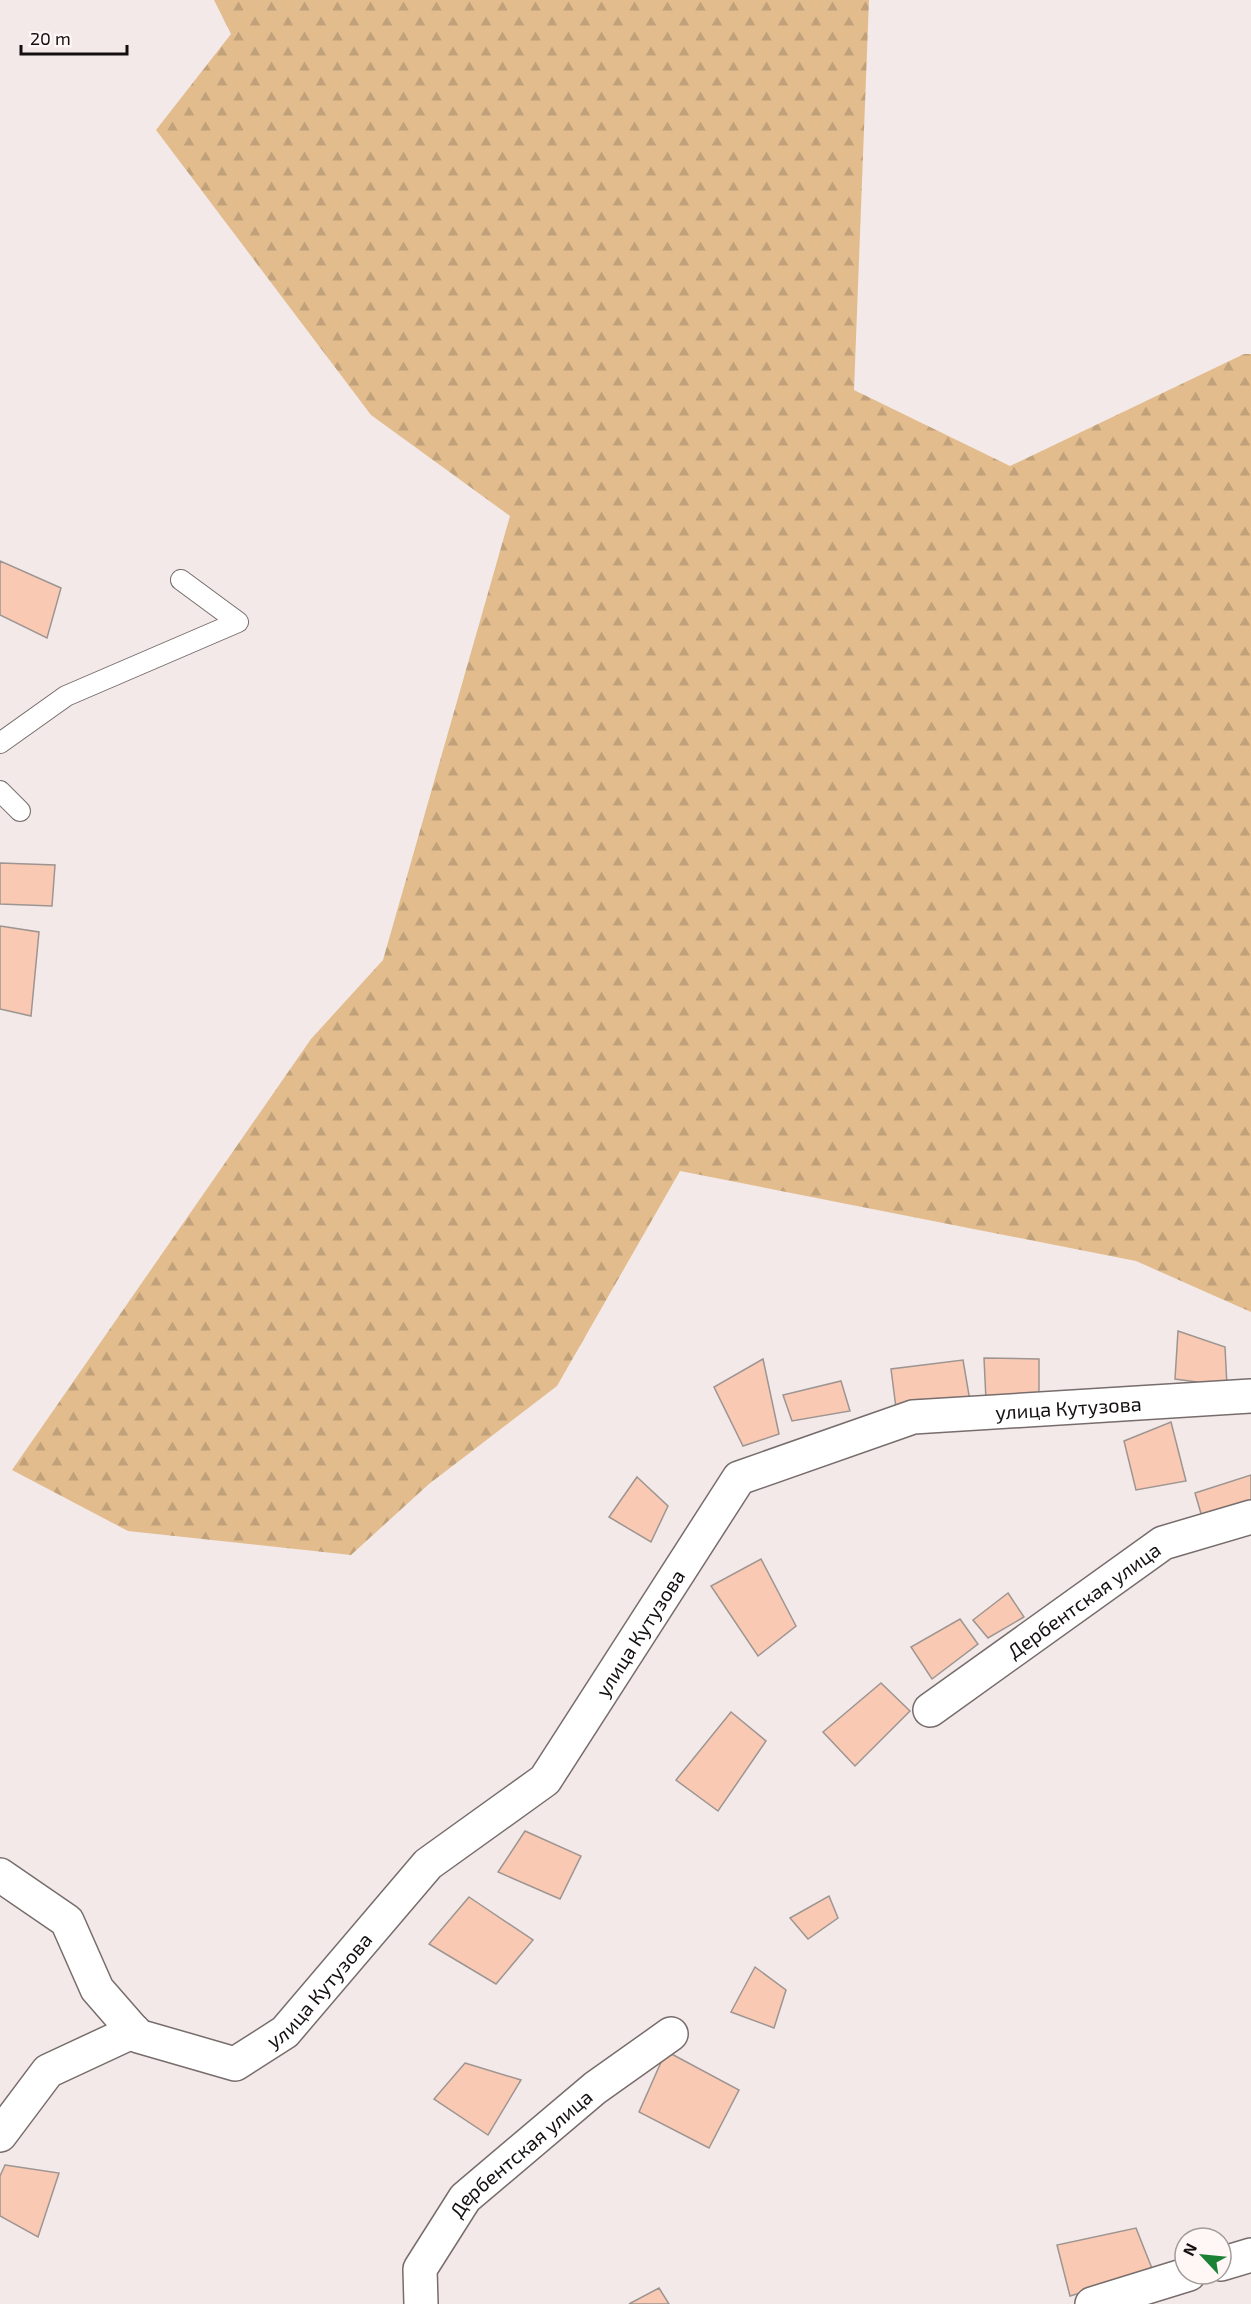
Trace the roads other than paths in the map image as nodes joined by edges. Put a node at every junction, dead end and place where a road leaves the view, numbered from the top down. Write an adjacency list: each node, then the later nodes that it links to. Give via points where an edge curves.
1 (181, 580): 2 (lane, via 238,622 66,696)
2 (0, 743)
3 (0, 791): 4 (lane)
4 (20, 810)
5 (1251, 1396): 9 (street, улица Кутузова, via 914,1417 739,1478 545,1780 428,1864 285,2032 235,2064 138,2036)
6 (1251, 1517): 7 (street, Дербентская улица, via 1163,1543)
7 (930, 1710)
8 (0, 1875): 9 (street, улица Кутузова, via 67,1921 97,1989)
9 (134, 2031): 11 (street, via 48,2070)
10 (671, 2034): 15 (street, Дербентская улица, via 595,2088 465,2198 420,2270)
11 (0, 2135)
12 (1251, 2254): 13 (street)
13 (1233, 2260)
14 (1173, 2279): 16 (street)
15 (421, 2304)
16 (1092, 2304)

